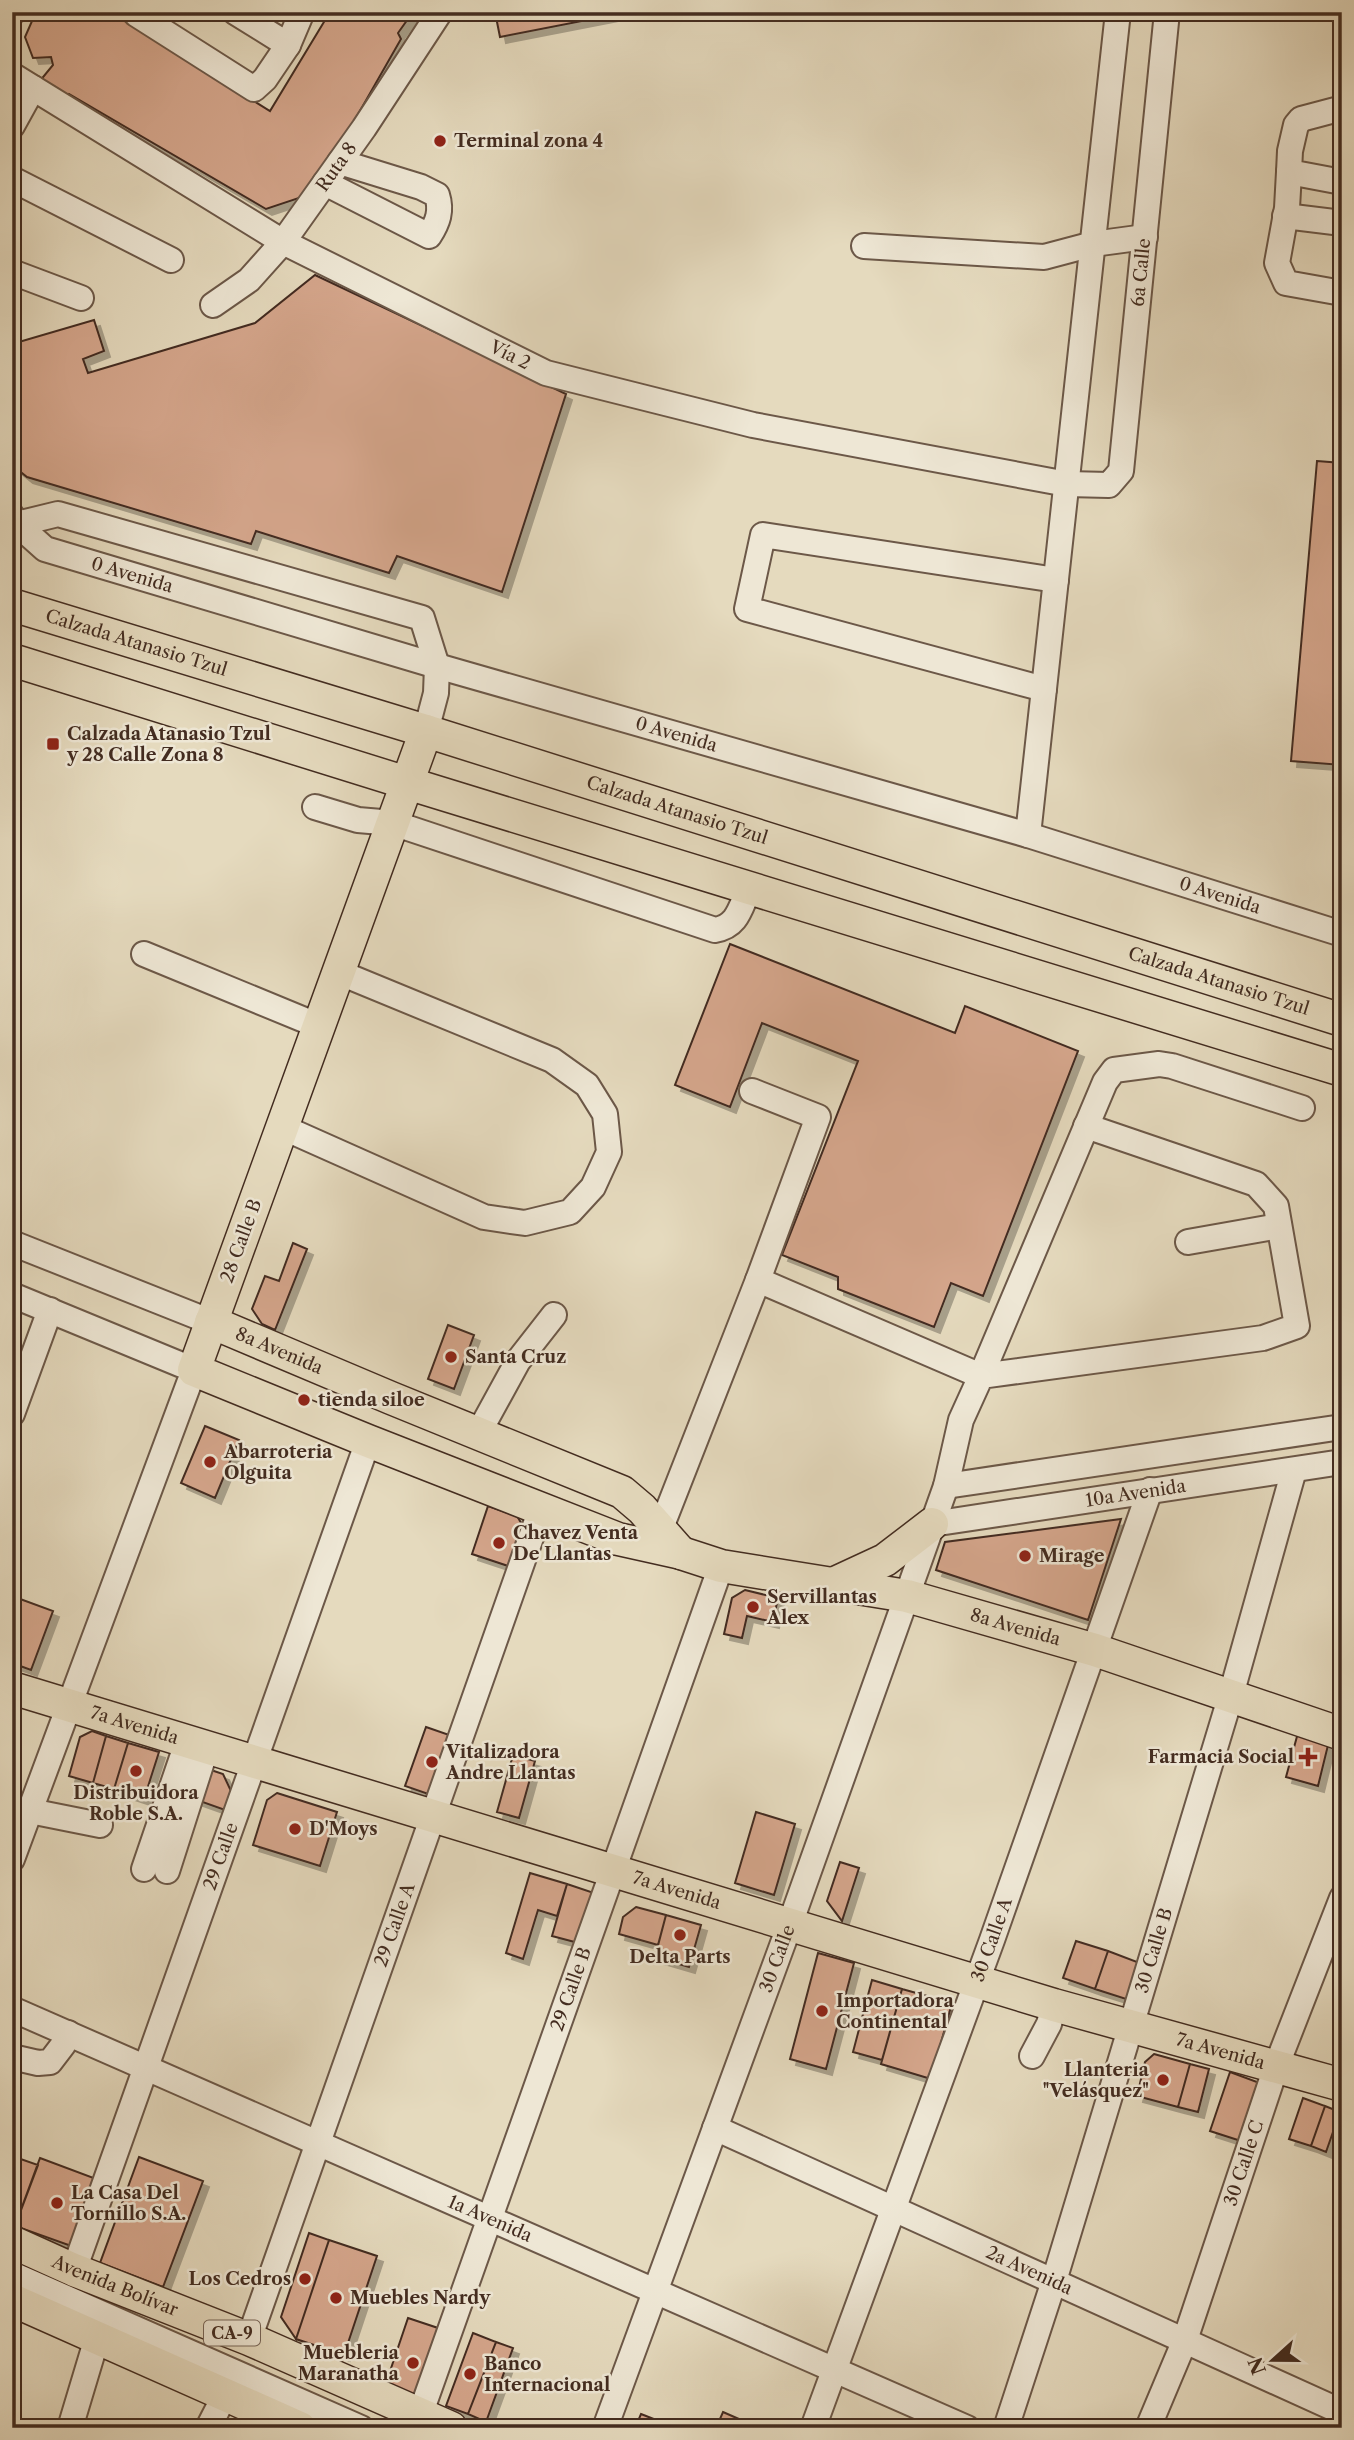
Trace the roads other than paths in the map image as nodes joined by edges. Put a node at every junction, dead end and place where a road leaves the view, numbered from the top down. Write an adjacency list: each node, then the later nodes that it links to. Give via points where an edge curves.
1 (136, 12): 7 (street, via 254,89)
2 (235, 12): 7 (street)
3 (302, 12): 7 (street)
4 (440, 12): 11 (street, Ruta 8)
5 (1118, 12): 20 (street)
6 (1167, 12): 18 (street, 6a Calle)
7 (288, 45)
8 (22, 82): 10 (street); 19 (street, Vía 2)
9 (1342, 110): 12 (street, via 1301,119 1290,151)
10 (12, 126)
11 (340, 162): 15 (street, Ruta 8); 15 (street, via 437,195 438,221 429,236)
12 (1289, 172): 14 (street); 16 (street)
13 (12, 179): 22 (street)
14 (1342, 182)
15 (325, 183): 19 (street, Ruta 8)
16 (1285, 216): 17 (street); 24 (street, via 1277,263 1286,283)
17 (1342, 223)
18 (1144, 237): 20 (street); 27 (street, 6a Calle, via 1121,471 1110,485)
19 (283, 242): 26 (street, Ruta 8, via 249,280); 27 (street, Vía 2, via 546,373 752,425)
20 (1093, 244): 21 (street, via 1044,257); 27 (street)
21 (864, 246)
22 (171, 260)
23 (12, 272): 25 (street)
24 (1342, 293)
25 (81, 298)
26 (213, 306)
27 (1067, 484): 29 (street)
28 (15, 520): 31 (street, 0 Avenida, via 58,514); 33 (street, 0 Avenida, via 46,550)
29 (1056, 580): 34 (street); 34 (street, via 763,535 747,609)
30 (12, 605): 35 (main road, Calzada Atanasio Tzul)
31 (422, 618): 33 (street, 28 Calle B)
32 (12, 660): 36 (main road)
33 (437, 666): 35 (street, 28 Calle B); 39 (street, 0 Avenida)
34 (1044, 690): 39 (street)
35 (426, 731): 36 (main road, 28 Calle B); 44 (main road, Calzada Atanasio Tzul)
36 (407, 783): 38 (main road, 28 Calle B); 40 (main road)
37 (315, 807): 38 (street, via 358,820)
38 (393, 823): 40 (street, via 715,930 733,924); 43 (main road, 28 Calle B)
39 (1028, 835): 41 (street, 0 Avenida)
40 (749, 889): 46 (main road)
41 (1342, 934)
42 (144, 954): 45 (street)
43 (338, 972): 45 (main road, 28 Calle B); 50 (street, via 552,1060 587,1086 605,1114 609,1152 593,1187 570,1212 525,1223 484,1217)
44 (1342, 1020)
45 (319, 1026): 50 (main road, 28 Calle B)
46 (1342, 1070)
47 (752, 1091): 54 (street, via 818,1117)
48 (1302, 1108): 49 (street, 30 Calle, via 1159,1064 1114,1070)
49 (1086, 1126): 51 (street, via 1256,1184 1276,1206); 60 (street, 30 Calle)
50 (282, 1127): 58 (main road, 28 Calle B)
51 (1279, 1226): 52 (street); 60 (street, via 1297,1326 1264,1338)
52 (1188, 1242)
53 (12, 1243): 58 (street, 8a Avenida)
54 (758, 1280): 60 (street); 71 (street)
55 (14, 1299): 56 (street, 8a Avenida)
56 (50, 1310): 59 (street, 8a Avenida); 61 (street)
57 (554, 1315): 63 (street, via 518,1361)
58 (211, 1322): 59 (main road, 28 Calle B); 63 (main road, 8a Avenida)
59 (194, 1370): 64 (main road, 8a Avenida); 78 (street, 28 Calle B)
60 (981, 1376): 67 (street, 30 Calle, via 961,1420)
61 (12, 1415)
62 (1342, 1427): 67 (street, 10a Avenida)
63 (478, 1434): 71 (main road, 8a Avenida, via 622,1492)
64 (368, 1441): 69 (main road, 8a Avenida); 81 (street, 29 Calle)
65 (1342, 1462): 66 (street, 10a Avenida)
66 (1294, 1470): 68 (street, 10a Avenida); 77 (street, 30 Calle B)
67 (946, 1486): 70 (street, 30 Calle)
68 (1150, 1490): 70 (street, 10a Avenida); 75 (street, 30 Calle A)
69 (541, 1509): 71 (main road, 8a Avenida, via 618,1539); 83 (street, 29 Calle A)
70 (932, 1524): 73 (main road, via 885,1560); 74 (street, 30 Calle)
71 (665, 1543): 72 (main road, 8a Avenida)
72 (721, 1566): 73 (main road, 8a Avenida); 87 (street, 29 Calle B)
73 (831, 1585): 74 (main road, 8a Avenida)
74 (906, 1596): 75 (main road, 8a Avenida); 89 (street, 30 Calle)
75 (1094, 1650): 77 (main road, 8a Avenida); 90 (street, 30 Calle A)
76 (12, 1688): 78 (main road, 7a Avenida)
77 (1231, 1695): 79 (main road, 8a Avenida); 93 (street, 30 Calle B)
78 (69, 1705): 80 (main road, 7a Avenida); 82 (street, 28 Calle B)
79 (1342, 1734)
80 (197, 1743): 81 (main road, 7a Avenida); 86 (street)
81 (255, 1760): 83 (main road, 7a Avenida); 97 (street, 29 Calle)
82 (30, 1811): 84 (street); 85 (street, 28 Calle B)
83 (433, 1815): 87 (main road, 7a Avenida); 101 (street, 29 Calle A)
84 (100, 1825)
85 (12, 1859)
86 (155, 1870)
87 (613, 1870): 89 (main road, 7a Avenida); 103 (street, 29 Calle B)
88 (1342, 1898): 98 (street, 30 Calle C)
89 (790, 1924): 90 (main road, 7a Avenida); 100 (street, 30 Calle)
90 (976, 1981): 91 (main road, 7a Avenida); 102 (street, 30 Calle A)
91 (1054, 2005): 93 (main road, 7a Avenida); 95 (street)
92 (12, 2009): 94 (street, 1a Avenida)
93 (1130, 2028): 98 (main road, 7a Avenida); 107 (street, 30 Calle B)
94 (68, 2032): 96 (street, via 50,2062); 97 (street, 1a Avenida)
95 (1032, 2056)
96 (12, 2057)
97 (146, 2067): 101 (street, 1a Avenida); 105 (street, 29 Calle)
98 (1276, 2067): 99 (main road, 7a Avenida); 112 (street, 30 Calle C)
99 (1342, 2085)
100 (715, 2128): 102 (street, 2a Avenida); 108 (street, 30 Calle)
101 (318, 2143): 103 (street, 1a Avenida); 111 (street, 29 Calle A)
102 (895, 2209): 107 (street, 2a Avenida); 113 (street, 30 Calle A)
103 (489, 2218): 108 (street, 1a Avenida); 116 (street, 29 Calle B)
104 (12, 2242): 105 (main road, Avenida Bolívar / CA-9)
105 (74, 2270): 111 (main road, Avenida Bolívar / CA-9)
106 (12, 2274): 120 (street)
107 (1054, 2281): 112 (street, 2a Avenida); 125 (street, 30 Calle B)
108 (656, 2291): 113 (street, 1a Avenida); 122 (street, 30 Calle)
109 (12, 2300): 110 (main road)
110 (97, 2338): 114 (main road); 119 (street)
111 (249, 2339): 116 (main road, Avenida Bolívar / CA-9)
112 (1185, 2340): 115 (street, 2a Avenida); 126 (street, 30 Calle C)
113 (835, 2370): 123 (street, 30 Calle A); 124 (street, 1a Avenida)
114 (225, 2395): 117 (street); 118 (main road)
115 (1337, 2412)
116 (419, 2414): 121 (main road, Avenida Bolívar / CA-9)
117 (210, 2427)
118 (296, 2427)
119 (71, 2428)
120 (361, 2428)
121 (451, 2428)
122 (605, 2428)
123 (813, 2428)
124 (967, 2428)
125 (1006, 2428)
126 (1148, 2428)

